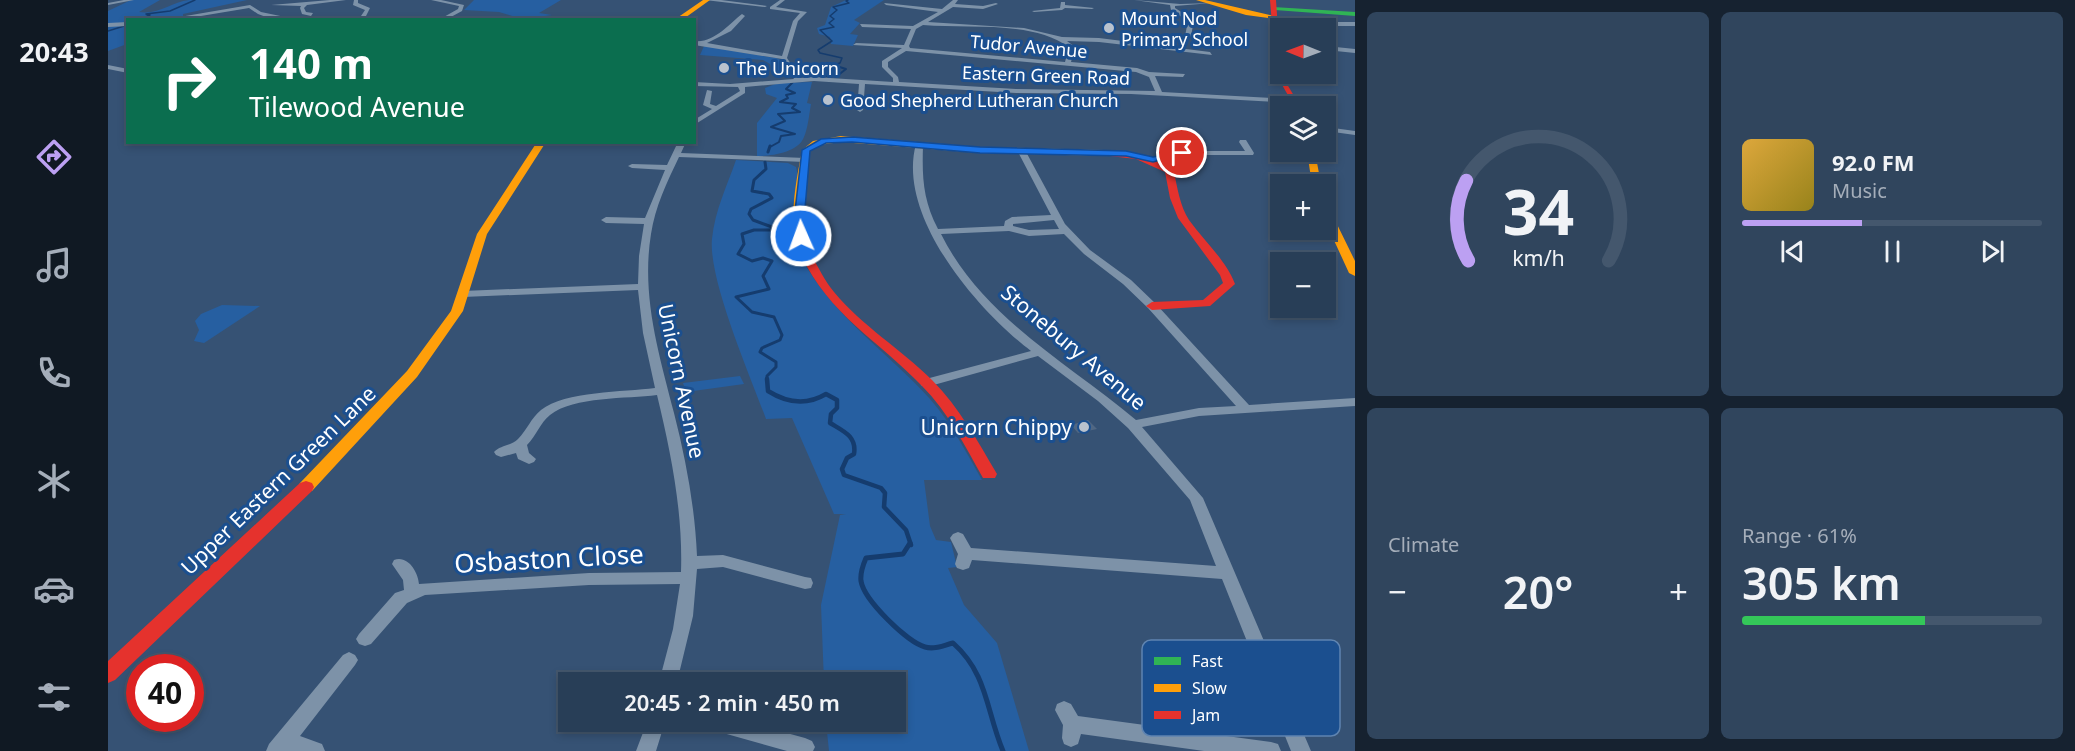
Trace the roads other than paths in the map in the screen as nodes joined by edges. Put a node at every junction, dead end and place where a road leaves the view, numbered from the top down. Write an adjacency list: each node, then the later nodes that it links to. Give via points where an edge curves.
1 (132, 0): 11 (street)
2 (254, 0): 17 (street)
3 (344, 0): 13 (street)
4 (356, 0): 27 (street, via 355,4 368,9)
5 (433, 0): 32 (street, via 462,5)
6 (783, 0): 49 (street, via 772,8 804,12 796,21)
7 (1136, 0): 15 (street)
8 (703, 2): 18 (street); 33 (street)
9 (1205, 2): 15 (street); 21 (street)
10 (954, 3): 19 (street); 22 (street)
11 (109, 4): 16 (street)
12 (273, 4): 13 (street)
13 (305, 4): 23 (street, via 304,13)
14 (885, 4): 22 (street)
15 (1172, 5): 41 (street, via 1191,20)
16 (117, 6)
17 (250, 6): 28 (street); 29 (street, via 263,15)
18 (765, 6)
19 (1004, 7)
20 (1092, 8): 40 (street, via 1063,4 1057,11 1034,9)
21 (1274, 8): 24 (street)
22 (943, 11): 39 (street)
23 (311, 14)
24 (1337, 14): 25 (street); 34 (street)
25 (1355, 14)
26 (742, 16): 43 (street, via 729,30)
27 (363, 17): 30 (street); 31 (street)
28 (176, 18)
29 (282, 18)
30 (326, 18)
31 (404, 18)
32 (446, 18)
33 (680, 18)
34 (1355, 22): 35 (street)
35 (1336, 23)
36 (126, 24): 37 (street)
37 (108, 25)
38 (862, 25): 39 (street)
39 (918, 26): 40 (street); 45 (street)
40 (1026, 30): 42 (street)
41 (1188, 36)
42 (1063, 39): 48 (street); 50 (street, via 1072,47)
43 (698, 43): 49 (street)
44 (856, 45): 45 (street, Tudor Avenue)
45 (907, 48): 50 (street, Tudor Avenue); 58 (street, via 885,61)
46 (1336, 49): 47 (street)
47 (1355, 51)
48 (1210, 54)
49 (784, 58): 55 (street)
50 (1067, 64): 53 (street, Tudor Avenue)
51 (108, 67): 52 (street)
52 (126, 71)
53 (1150, 74): 54 (street, Tudor Avenue); 61 (street)
54 (1183, 75)
55 (801, 79): 56 (street, Eastern Green Road); 59 (street, Eastern Green Road)
56 (862, 82): 58 (street, Eastern Green Road); 64 (street)
57 (696, 84): 59 (street, Eastern Green Road)
58 (896, 84): 61 (street, Eastern Green Road)
59 (741, 85): 63 (street, via 743,93)
60 (709, 91): 63 (street, via 706,105)
61 (1159, 93): 62 (street, Eastern Green Road)
62 (1270, 102)
63 (716, 108): 65 (street)
64 (860, 110)
65 (696, 122)
66 (1336, 130): 67 (street)
67 (1355, 133)
68 (1243, 142): 73 (street, via 1250,153 1182,153)
69 (541, 144): 86 (street, Upper Eastern Green Lane, via 482,234)
70 (920, 146): 72 (street); 74 (street, via 824,140 806,150); 82 (street, Stonebury Avenue, via 918,181)
71 (679, 149): 74 (street); 76 (street, Unicorn Avenue)
72 (1022, 152): 73 (street, via 1126,154); 77 (street)
73 (1153, 159): 87 (street, via 1169,171 1183,217 1222,264 1229,284 1206,303)
74 (805, 160): 89 (street, via 799,220 809,263 841,308)
75 (632, 166): 76 (street)
76 (670, 168): 79 (street, Unicorn Avenue)
77 (1054, 217): 80 (street, via 1012,220); 81 (street)
78 (606, 220): 79 (street)
79 (648, 221): 85 (street, Unicorn Avenue)
80 (1009, 228): 81 (street, via 1029,233); 82 (street)
81 (1066, 231): 87 (street)
82 (935, 232): 88 (street, Stonebury Avenue, via 968,284)
83 (1336, 233): 84 (street)
84 (1355, 273)
85 (642, 287): 86 (street); 90 (street, Unicorn Avenue, via 646,328)
86 (463, 294): 108 (street, Upper Eastern Green Lane, via 457,311 429,353 357,436)
87 (1152, 306): 92 (street)
88 (1039, 352): 89 (street); 93 (street, Stonebury Avenue)
89 (926, 382): 97 (street)
90 (662, 391): 94 (street, via 551,408); 100 (street, Unicorn Avenue, via 684,502)
91 (1355, 402): 92 (street)
92 (1245, 408): 93 (street)
93 (1133, 425): 101 (street, Stonebury Avenue, via 1196,498)
94 (521, 446): 95 (street); 96 (street, via 523,456)
95 (501, 452)
96 (529, 459)
97 (989, 474)
98 (958, 538): 101 (street, via 965,559 1065,559)
99 (400, 564): 103 (street, via 411,579)
100 (690, 570): 102 (street, via 723,561); 103 (street, Osbaston Close); 107 (street, Unicorn Avenue)
101 (1228, 573): 105 (street, Stonebury Avenue)
102 (805, 583)
103 (412, 592): 104 (street, via 392,606)
104 (365, 639)
105 (1255, 640)
106 (349, 660): 115 (street)
107 (670, 672)
108 (108, 674)
109 (1069, 724): 112 (street)
110 (653, 732): 118 (street)
111 (752, 732): 116 (street)
112 (1142, 734)
113 (1159, 736): 119 (street)
114 (1295, 736): 120 (street, Stonebury Avenue)
115 (281, 745): 117 (street)
116 (805, 747)
117 (315, 751)
118 (646, 751)
119 (1271, 751)
120 (1301, 751)

